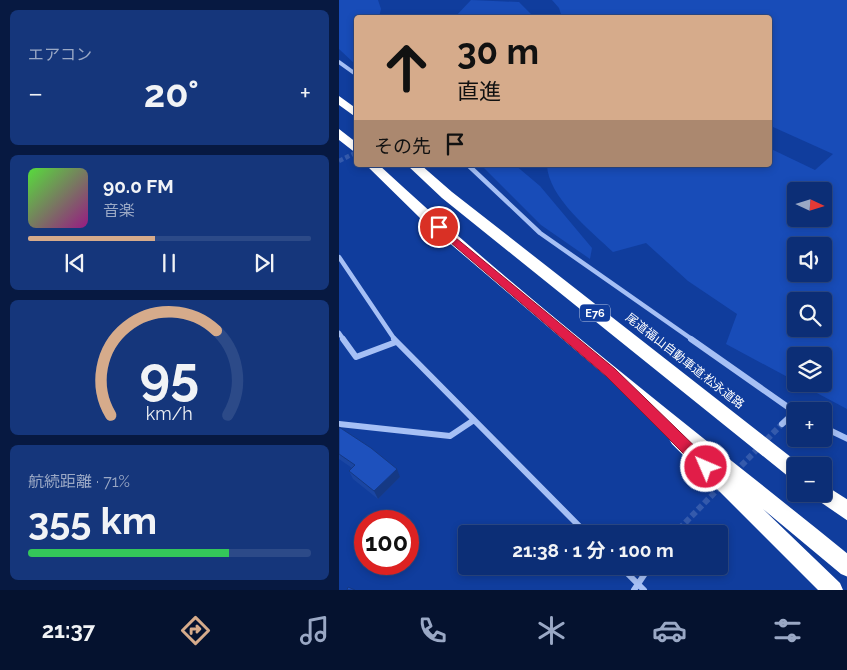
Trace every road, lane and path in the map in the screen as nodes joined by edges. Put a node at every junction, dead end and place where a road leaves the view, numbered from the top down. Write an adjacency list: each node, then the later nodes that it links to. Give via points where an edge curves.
1 (339, 62): 2 (street)
2 (354, 73)
3 (339, 99): 4 (highway)
4 (354, 112)
5 (339, 133): 6 (highway)
6 (354, 147)
7 (374, 167): 13 (highway, via 425,215)
8 (415, 167): 21 (highway, 尾道福山自動車道;松永道路 / E76)
9 (470, 167): 14 (street, via 540,233)
10 (339, 257): 12 (street)
11 (339, 334): 12 (street, via 357,357)
12 (396, 342): 16 (street)
13 (611, 372): 27 (highway); 32 (highway)
14 (787, 406)
15 (787, 419): 18 (street)
16 (474, 420): 17 (street, via 450,436); 26 (street)
17 (339, 424)
18 (782, 424)
19 (832, 431): 20 (street)
20 (847, 439)
21 (787, 465)
22 (832, 495): 24 (highway)
23 (832, 500): 25 (highway)
24 (847, 506)
25 (847, 512)
26 (578, 525)
27 (847, 567)
28 (627, 575): 30 (street)
29 (644, 575): 30 (street)
30 (636, 587): 31 (street)
31 (643, 590)
32 (833, 590)

